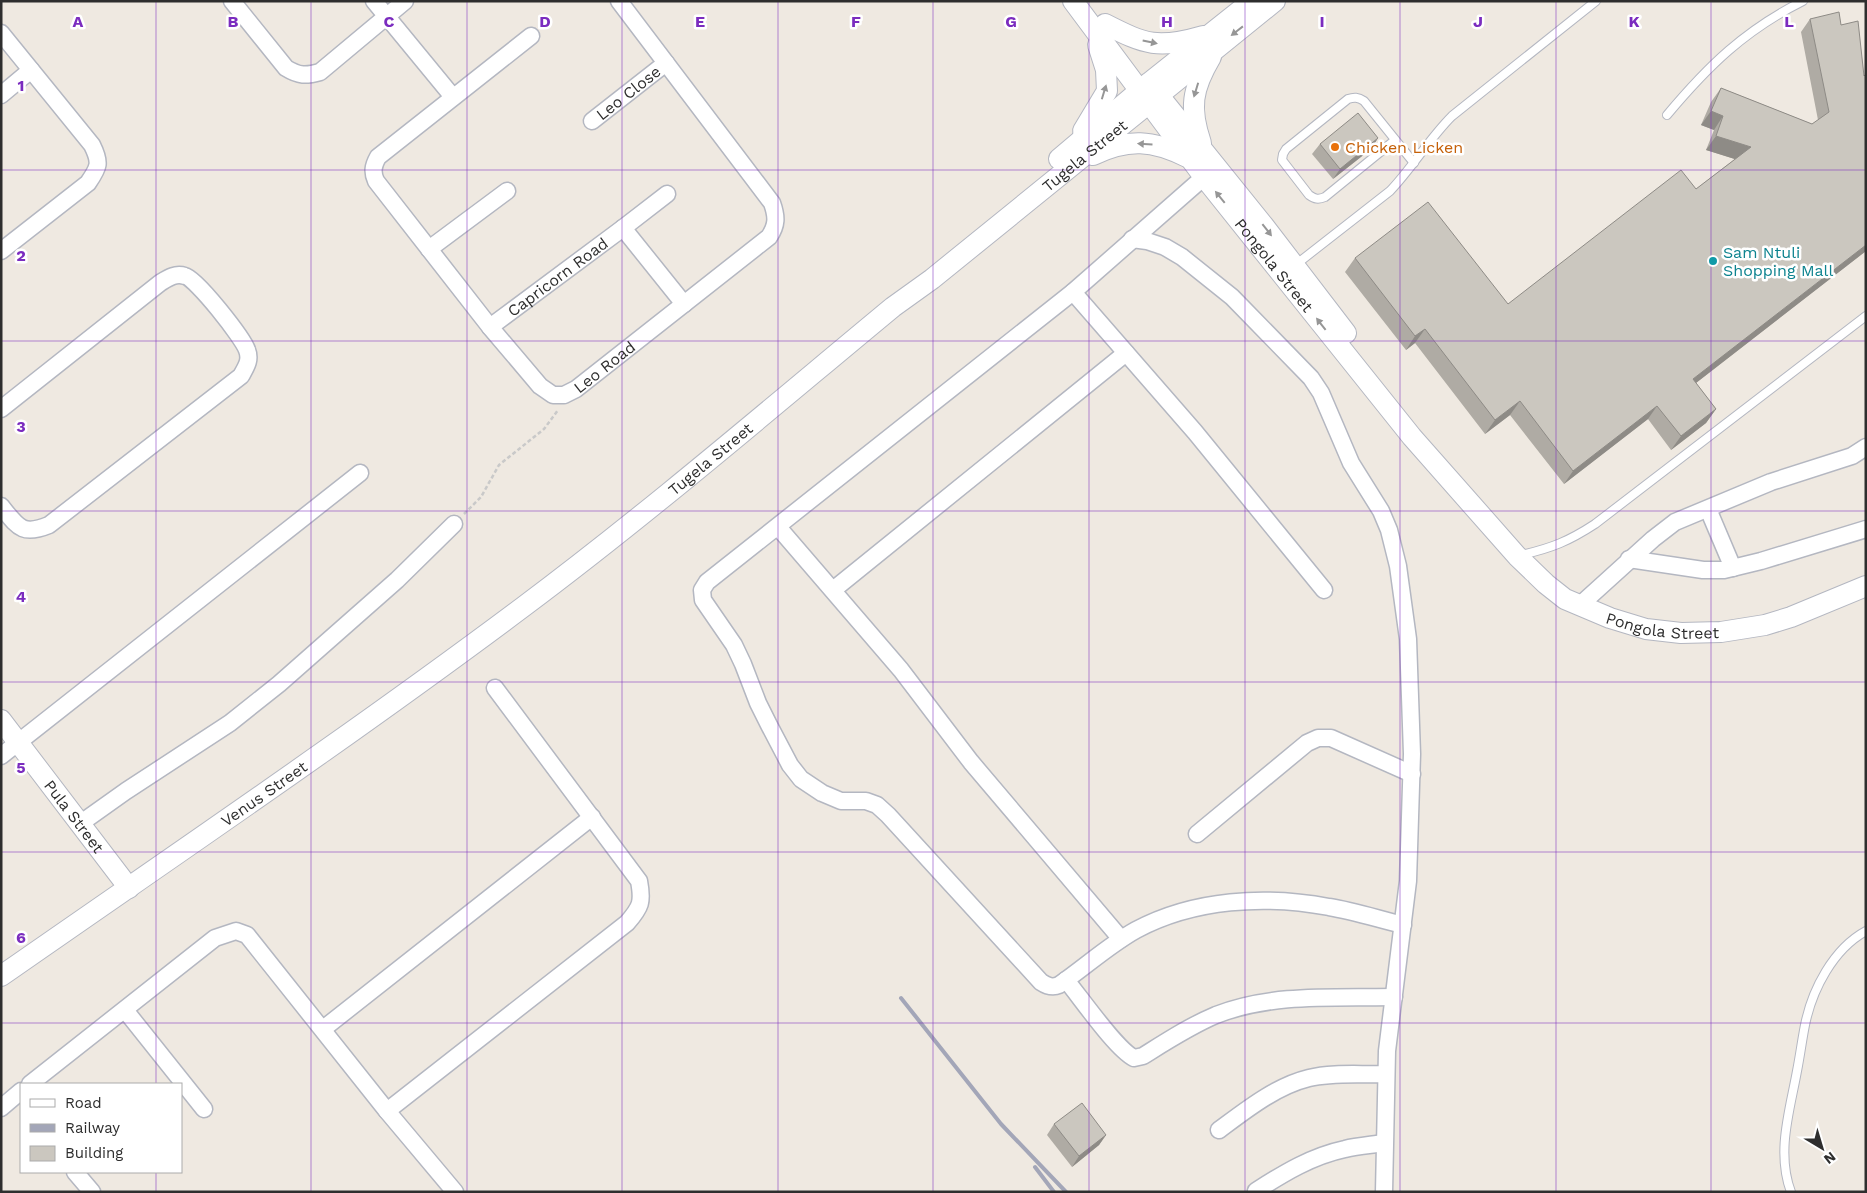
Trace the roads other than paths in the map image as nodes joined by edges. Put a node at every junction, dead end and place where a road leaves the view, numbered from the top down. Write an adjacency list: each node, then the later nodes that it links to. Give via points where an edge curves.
1 (232, 1): 11 (street, via 286,68 296,75 320,72)
2 (374, 1): 11 (street)
3 (405, 1): 11 (street)
4 (619, 1): 16 (street, Leo Road)
5 (1073, 1): 12 (street, Pongola Street)
6 (1088, 1): 12 (street, Pongola Street)
7 (1252, 1): 15 (street, Tugela Street)
8 (1275, 1): 15 (street, Tugela Street, one-way to 15)
9 (1596, 1): 26 (lane, via 1452,116)
10 (1803, 1): 21 (lane, via 1753,30 1726,52 1697,79)
11 (386, 17): 20 (street)
12 (1100, 27): 15 (street, one-way to 15, via 1160,44); 18 (street, Pongola Street); 25 (street, one-way to 12, via 1107,91)
13 (1, 33): 17 (street)
14 (531, 36): 20 (street, Leo Road)
15 (1213, 41): 18 (street, Tugela Street); 24 (street, one-way to 24, via 1193,100)
16 (666, 63): 22 (street, Leo Close); 36 (street, Leo Road, via 772,203 776,214 776,227 769,237)
17 (31, 70): 19 (street); 33 (street, via 92,145 99,159 88,183)
18 (1149, 93): 24 (street, Pongola Street); 25 (street, Tugela Street)
19 (1, 95)
20 (454, 97): 32 (street, Leo Road, via 378,157 373,165 376,182)
21 (1667, 115)
22 (592, 121)
23 (1395, 140): 23 (lane, via 1364,101 1353,97 1286,149 1282,160 1309,195 1319,199); 26 (lane)
24 (1197, 155): 25 (street, one-way to 25, via 1149,143 1126,144); 27 (street, Pongola Street); 34 (street, Pongola Street, one-way to 34)
25 (1071, 158): 55 (street, Tugela Street, via 999,208 893,307 600,548)
26 (1414, 163): 34 (lane, via 1390,191)
27 (1204, 177): 31 (street); 34 (street, Pongola Street, one-way to 27)
28 (507, 191): 32 (street)
29 (667, 194): 30 (street, Capricorn Road)
30 (624, 228): 36 (street, Capricorn Road); 38 (street, Capricorn Road)
31 (1132, 240): 35 (street); 60 (street, via 1165,247 1232,297 1312,378 1321,393 1351,464 1385,519 1398,566 1408,640)
32 (429, 249): 38 (street, Leo Road)
33 (1, 251)
34 (1288, 270): 48 (street, Pongola Street, via 1476,498 1488,522)
35 (1073, 292): 39 (street); 46 (street)
36 (684, 304): 38 (street, Leo Road, via 564,395 553,395 540,386)
37 (1866, 316): 48 (lane, via 1595,524 1572,539)
38 (490, 327)
39 (1126, 353): 52 (street); 53 (street)
40 (1, 409): 43 (street, via 173,276 186,276 196,282 248,351 248,364 241,376 49,525 26,531 17,526)
41 (1863, 454): 44 (street, via 1772,482)
42 (360, 473): 58 (street)
43 (1, 506)
44 (1708, 509): 49 (street, via 1675,522); 50 (street)
45 (454, 524): 62 (street, via 398,580 279,684 230,723)
46 (778, 527): 52 (street); 69 (street, via 707,582 702,590 703,600 734,645 758,703 790,765 801,779 822,793 841,801 866,801 877,805 1041,982 1054,987)
47 (1866, 529): 50 (street)
48 (1517, 556): 54 (street, Pongola Street, via 1546,584)
49 (1629, 559): 50 (street, via 1703,570); 54 (street)
50 (1733, 568)
51 (1866, 586): 54 (street, Pongola Street, via 1791,617 1721,632 1681,633 1646,629)
52 (833, 590): 67 (street, via 901,670 971,762)
53 (1324, 590)
54 (1579, 606)
55 (523, 607): 64 (street, Venus Street, via 321,755)
56 (495, 688): 61 (street)
57 (1, 720): 58 (street, Pula Street)
58 (19, 742): 59 (street); 62 (street, Pula Street)
59 (1, 756)
60 (1412, 774): 63 (street, via 1331,738 1318,738); 65 (street)
61 (592, 817): 72 (street); 76 (street, via 639,880 642,897 638,910 627,923)
62 (81, 823): 64 (street, Pula Street)
63 (1197, 834)
64 (129, 888): 68 (street, Venus Street)
65 (1403, 925): 67 (street, via 1330,907 1296,902 1241,901 1158,920); 70 (street)
66 (1866, 931): 84 (lane, via 1843,948 1832,962 1813,998 1805,1024 1786,1121 1785,1166)
67 (1121, 939): 69 (street)
68 (1, 976)
69 (1066, 980): 70 (street, via 1111,1036 1134,1058 1143,1056 1197,1024 1238,1008 1298,999)
70 (1394, 997): 73 (street)
71 (125, 1010): 72 (street, via 215,938 236,931 247,935); 74 (street); 75 (street)
72 (322, 1029): 76 (street)
73 (1386, 1074): 77 (street, via 1324,1076 1298,1081 1270,1095); 78 (street)
74 (31, 1083)
75 (204, 1109)
76 (387, 1111): 82 (street)
77 (1219, 1130)
78 (1384, 1143): 80 (street, via 1346,1148 1320,1156); 83 (street)
79 (76, 1173): 81 (street)
80 (1256, 1191)
81 (92, 1192)
82 (455, 1192)
83 (1384, 1192)
84 (1791, 1192)

